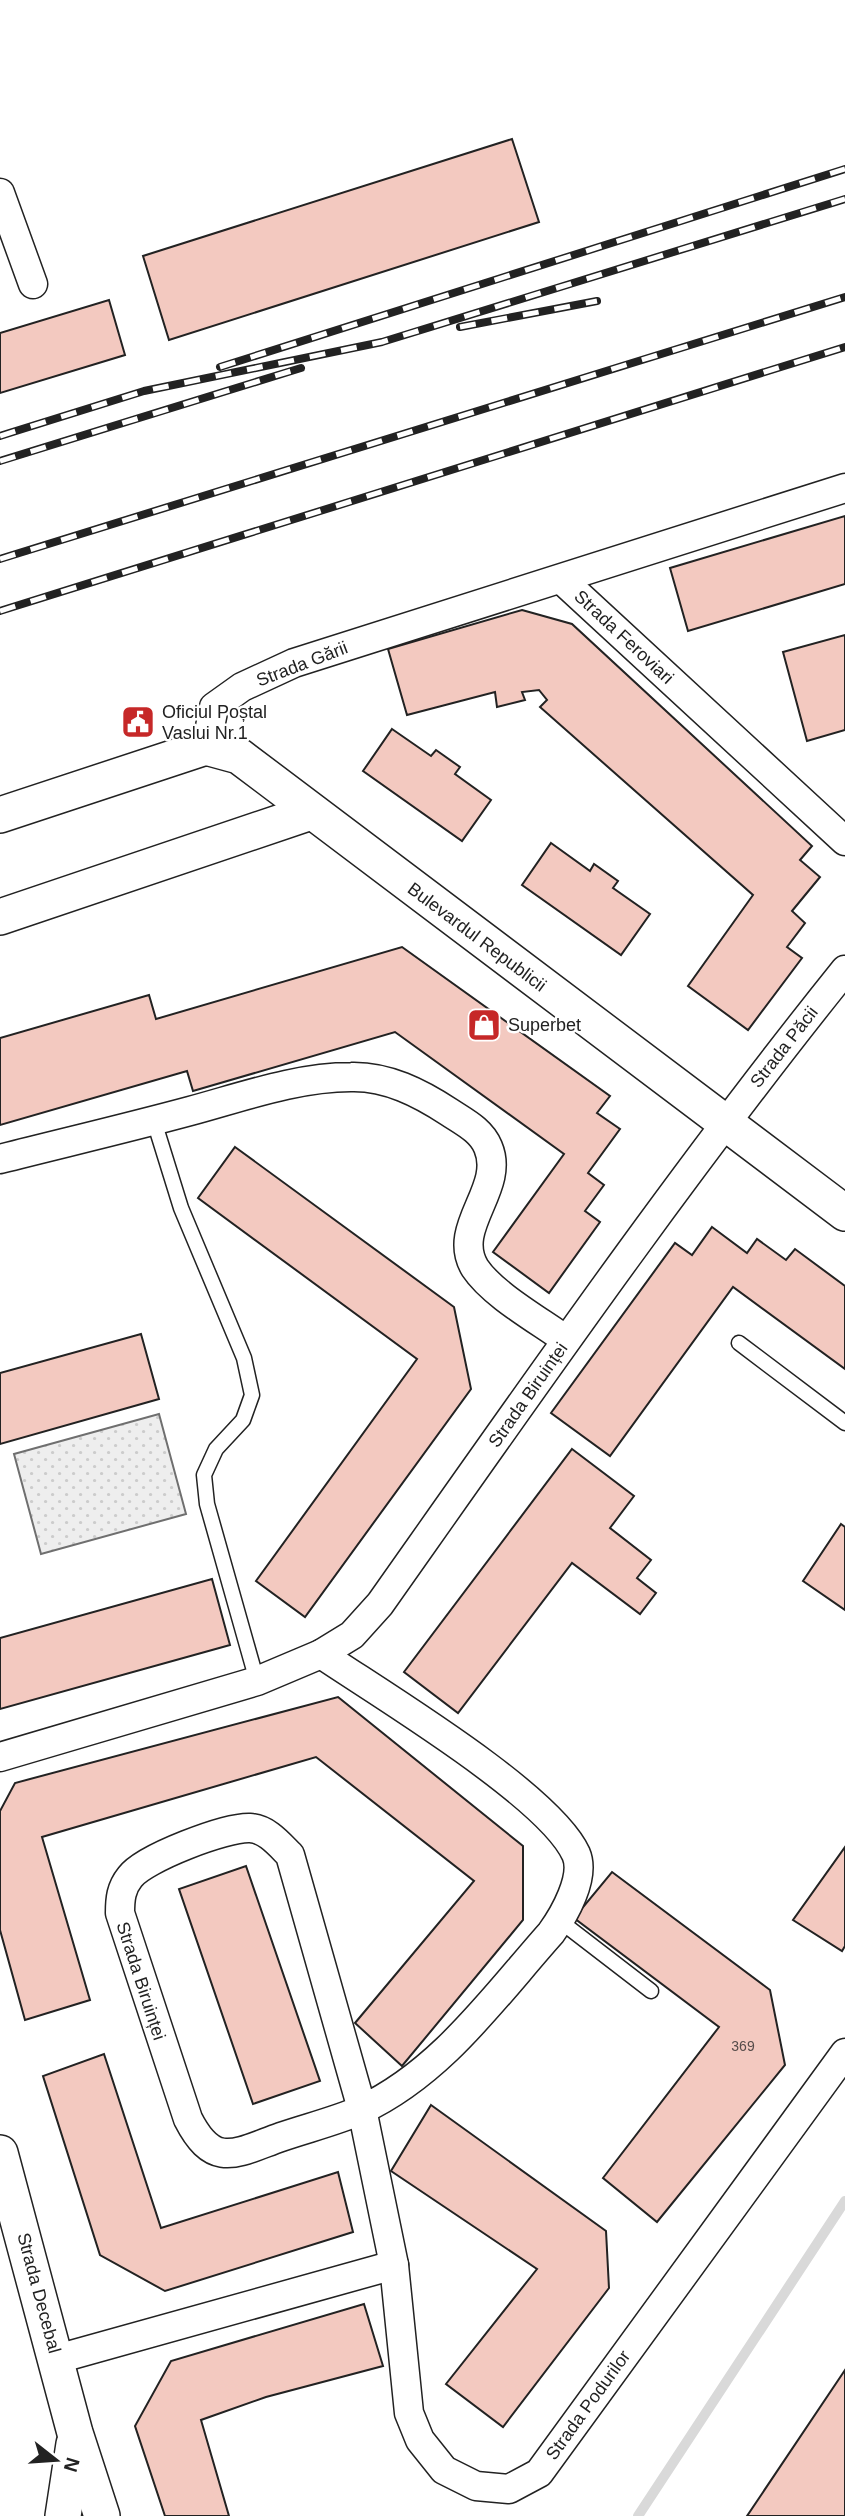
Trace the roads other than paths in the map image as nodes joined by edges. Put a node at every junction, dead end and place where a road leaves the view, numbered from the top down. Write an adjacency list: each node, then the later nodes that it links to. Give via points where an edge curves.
1 (0, 193): 2 (street)
2 (33, 284)
3 (845, 488): 4 (street, Strada Feroviari)
4 (561, 579): 5 (street, Strada Gării, via 267,675 214,707); 8 (street, Strada Feroviari)
5 (206, 747): 6 (street, Bulevardul Republicii, via 239,756); 7 (street)
6 (312, 812): 9 (street); 12 (street, Bulevardul Republicii)
7 (0, 816)
8 (845, 841)
9 (0, 917)
10 (845, 970): 12 (street, Strada Păcii)
11 (154, 1121): 13 (street); 15 (street, via 260,1092 352,1076 389,1081 433,1102 478,1131 488,1147 493,1168 490,1185 470,1229 469,1254 476,1269); 19 (lane, via 181,1208 244,1358 253,1395 243,1420 216,1449 204,1475 207,1504)
12 (725, 1125): 14 (street, Bulevardul Republicii); 15 (street, Strada Biruinței)
13 (0, 1159)
14 (845, 1213)
15 (566, 1340): 18 (street, Strada Biruinței, via 380,1604 352,1635)
16 (739, 1343): 17 (lane)
17 (845, 1423)
18 (321, 1654): 19 (street, Strada Biruinței); 21 (street, Strada Biruinței, via 480,1762 560,1829 577,1856 577,1879)
19 (257, 1681): 20 (street, Strada Biruinței)
20 (0, 1757)
21 (560, 1920): 22 (lane); 24 (street, Strada Biruinței, via 468,2030 419,2073)
22 (651, 1991)
23 (845, 2053): 26 (street, Strada Podurilor, via 539,2473 509,2489 476,2487 444,2470 420,2440 409,2413 402,2373)
24 (362, 2109): 24 (street, Strada Biruinței, via 235,2153 211,2151 198,2138 162,2047 120,1913 121,1894 130,1876 146,1863 222,1834 251,1828 272,1836 290,1855); 26 (street, Strada Podurilor)
25 (0, 2153): 27 (street, Strada Decebal)
26 (394, 2265): 27 (street)
27 (57, 2359): 28 (street, Strada Decebal)
28 (75, 2433): 29 (street, Strada Decebal); 30 (street, Strada Decebal)
29 (63, 2516)
30 (102, 2516)

